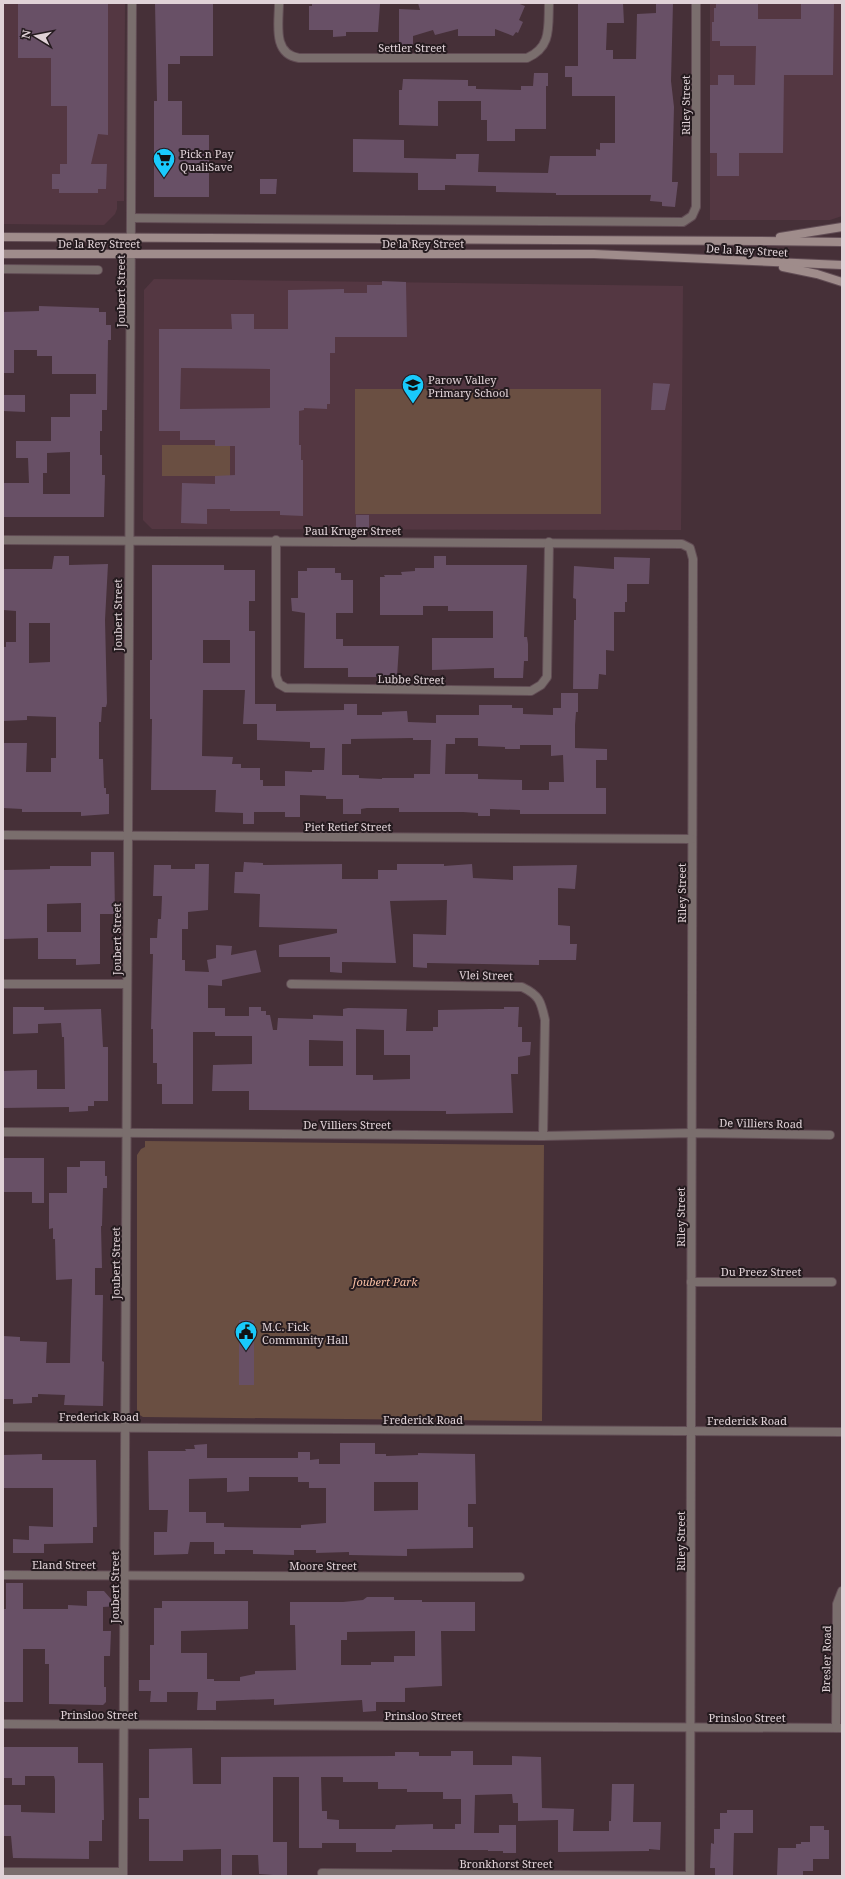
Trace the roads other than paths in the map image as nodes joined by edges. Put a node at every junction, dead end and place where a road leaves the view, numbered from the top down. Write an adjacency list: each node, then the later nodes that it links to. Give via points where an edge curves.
1 (132, 3): 6 (street, Joubert Street)
2 (279, 3): 3 (street, Settler Street, via 280,44 288,55 299,58 527,58 538,53 545,43)
3 (549, 3)
4 (696, 3): 5 (street, Riley Street)
5 (696, 207): 6 (street, De la Rey Street, via 688,220 678,222)
6 (131, 218): 9 (street, Joubert Street)
7 (842, 227): 10 (main road)
8 (3, 237): 9 (main road, De la Rey Street)
9 (131, 239): 10 (main road, De la Rey Street); 13 (street, Joubert Street)
10 (762, 241): 11 (main road, De la Rey Street)
11 (842, 242)
12 (3, 254): 13 (main road, De la Rey Street)
13 (131, 254): 14 (main road, De la Rey Street, via 594,254); 20 (street, Joubert Street)
14 (761, 263): 15 (main road, De la Rey Street); 18 (main road, via 818,274)
15 (842, 265)
16 (3, 269): 17 (street)
17 (98, 270)
18 (842, 282)
19 (3, 540): 20 (street, Paul Kruger Street)
20 (129, 540): 21 (street, Paul Kruger Street); 25 (street, Joubert Street)
21 (276, 540): 22 (street, Paul Kruger Street); 22 (street, Lubbe Street, via 276,676 279,684 286,688 531,691 541,685 547,677)
22 (549, 542): 23 (street, Paul Kruger Street, via 682,544 690,548)
23 (693, 559): 26 (street, Riley Street)
24 (3, 835): 25 (street, Piet Retief Street)
25 (128, 836): 26 (street, Piet Retief Street); 28 (street, Joubert Street)
26 (692, 839): 32 (street, Riley Street)
27 (3, 984): 28 (street)
28 (127, 984): 31 (street, Joubert Street)
29 (291, 984): 34 (street, Vlei Street, via 522,987 533,992 542,1003 545,1020)
30 (3, 1132): 31 (street, De Villiers Street)
31 (127, 1133): 34 (street, De Villiers Street); 38 (street, Joubert Street)
32 (691, 1133): 33 (street, De Villiers Road); 34 (street, De Villiers Street); 35 (street, Riley Street)
33 (830, 1135)
34 (543, 1136)
35 (690, 1282): 36 (street, Du Preez Street); 39 (street, Riley Street)
36 (832, 1282)
37 (3, 1427): 38 (street, Frederick Road)
38 (125, 1428): 39 (street, Frederick Road); 42 (street, Joubert Street)
39 (691, 1431): 40 (street, Frederick Road); 47 (street, Riley Street)
40 (842, 1432)
41 (3, 1575): 42 (street, Eland Street)
42 (125, 1576): 43 (street, Moore Street); 46 (street, Joubert Street)
43 (520, 1577)
44 (842, 1591): 48 (street, Bresler Road, via 837,1604)
45 (3, 1724): 46 (street, Prinsloo Street)
46 (124, 1725): 47 (street, Prinsloo Street); 51 (street, Joubert Street)
47 (690, 1727): 48 (street, Prinsloo Street); 52 (street, Riley Street)
48 (839, 1728)
49 (3, 1872): 51 (street)
50 (322, 1873): 52 (street, Bronkhorst Street)
51 (123, 1874)
52 (690, 1876)

